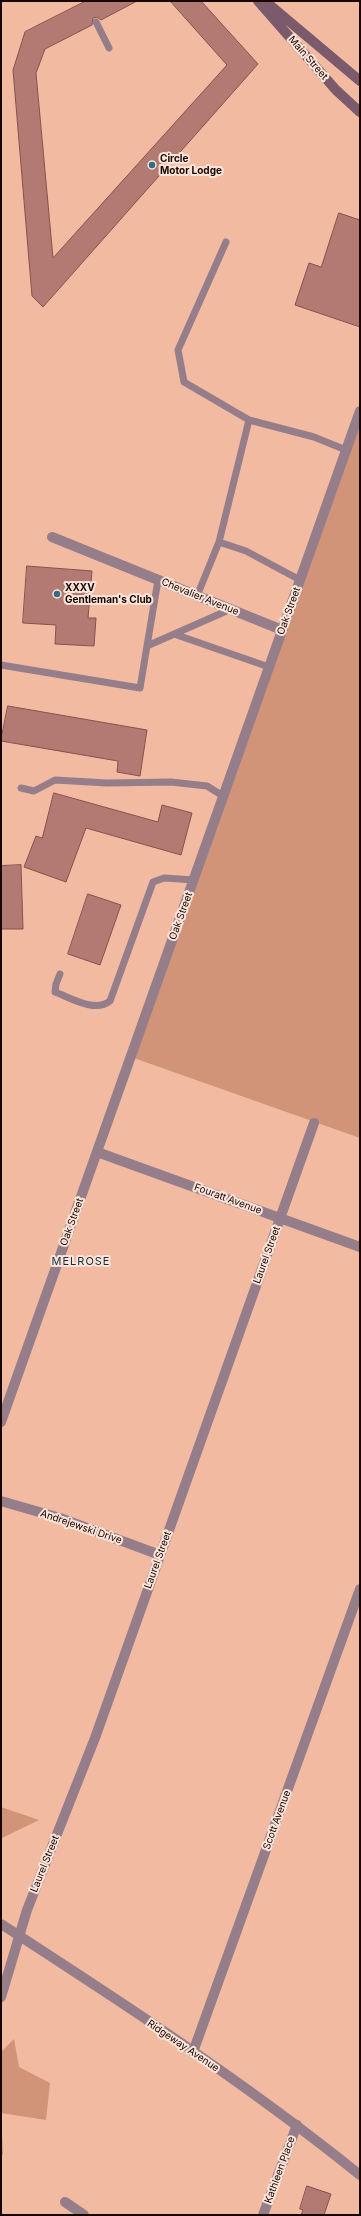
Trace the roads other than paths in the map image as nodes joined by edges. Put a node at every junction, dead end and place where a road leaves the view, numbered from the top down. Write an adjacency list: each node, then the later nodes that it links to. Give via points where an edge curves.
1 (258, 1): 6 (main road, Main Street, via 336,90)
2 (265, 1): 5 (main road, Main Street)
3 (96, 22): 4 (lane)
4 (109, 48)
5 (360, 81)
6 (360, 112)
7 (226, 242): 9 (lane, via 178,350 184,382)
8 (360, 411): 10 (street, Oak Street)
9 (249, 420): 10 (lane, via 314,437); 12 (lane)
10 (346, 450): 14 (street, Oak Street)
11 (52, 537): 13 (street, Chevalier Avenue)
12 (219, 542): 14 (lane, via 246,551); 15 (lane)
13 (158, 580): 15 (street, Chevalier Avenue); 19 (lane)
14 (300, 580): 17 (street, Oak Street)
15 (197, 596): 16 (street, Chevalier Avenue)
16 (231, 609): 17 (street, Chevalier Avenue); 18 (lane)
17 (282, 630): 21 (street, Oak Street)
18 (174, 634): 19 (lane); 21 (lane)
19 (147, 646): 20 (lane, via 140,688)
20 (1, 665)
21 (269, 667): 23 (street, Oak Street)
22 (21, 788): 23 (lane, via 34,791 55,780 107,783 170,782 207,786)
23 (223, 796): 24 (street, Oak Street)
24 (194, 880): 25 (lane, via 164,878 152,882 110,1001 96,1007 55,992); 27 (street, Oak Street)
25 (60, 974)
26 (314, 1123): 28 (street, Laurel Street)
27 (97, 1152): 28 (street, Fouratt Avenue); 30 (street, Oak Street)
28 (280, 1218): 29 (street, Fouratt Avenue); 32 (street, Laurel Street)
29 (360, 1247)
30 (1, 1422)
31 (1, 1501): 32 (street, Andrejewski Drive, via 60,1518)
32 (160, 1555): 35 (street, Laurel Street, via 95,1738 27,1910)
33 (360, 1589): 37 (street, Scott Avenue)
34 (1, 1924): 35 (street, Ridgeway Avenue)
35 (20, 1936): 36 (street, Laurel Street); 37 (street, Ridgeway Avenue)
36 (1, 1997)
37 (193, 2052): 38 (street, Ridgeway Avenue)
38 (297, 2125): 39 (street, Ridgeway Avenue); 42 (street, Kathleen Place)
39 (360, 2175)
40 (65, 2202): 41 (street)
41 (84, 2215)
42 (263, 2215)

